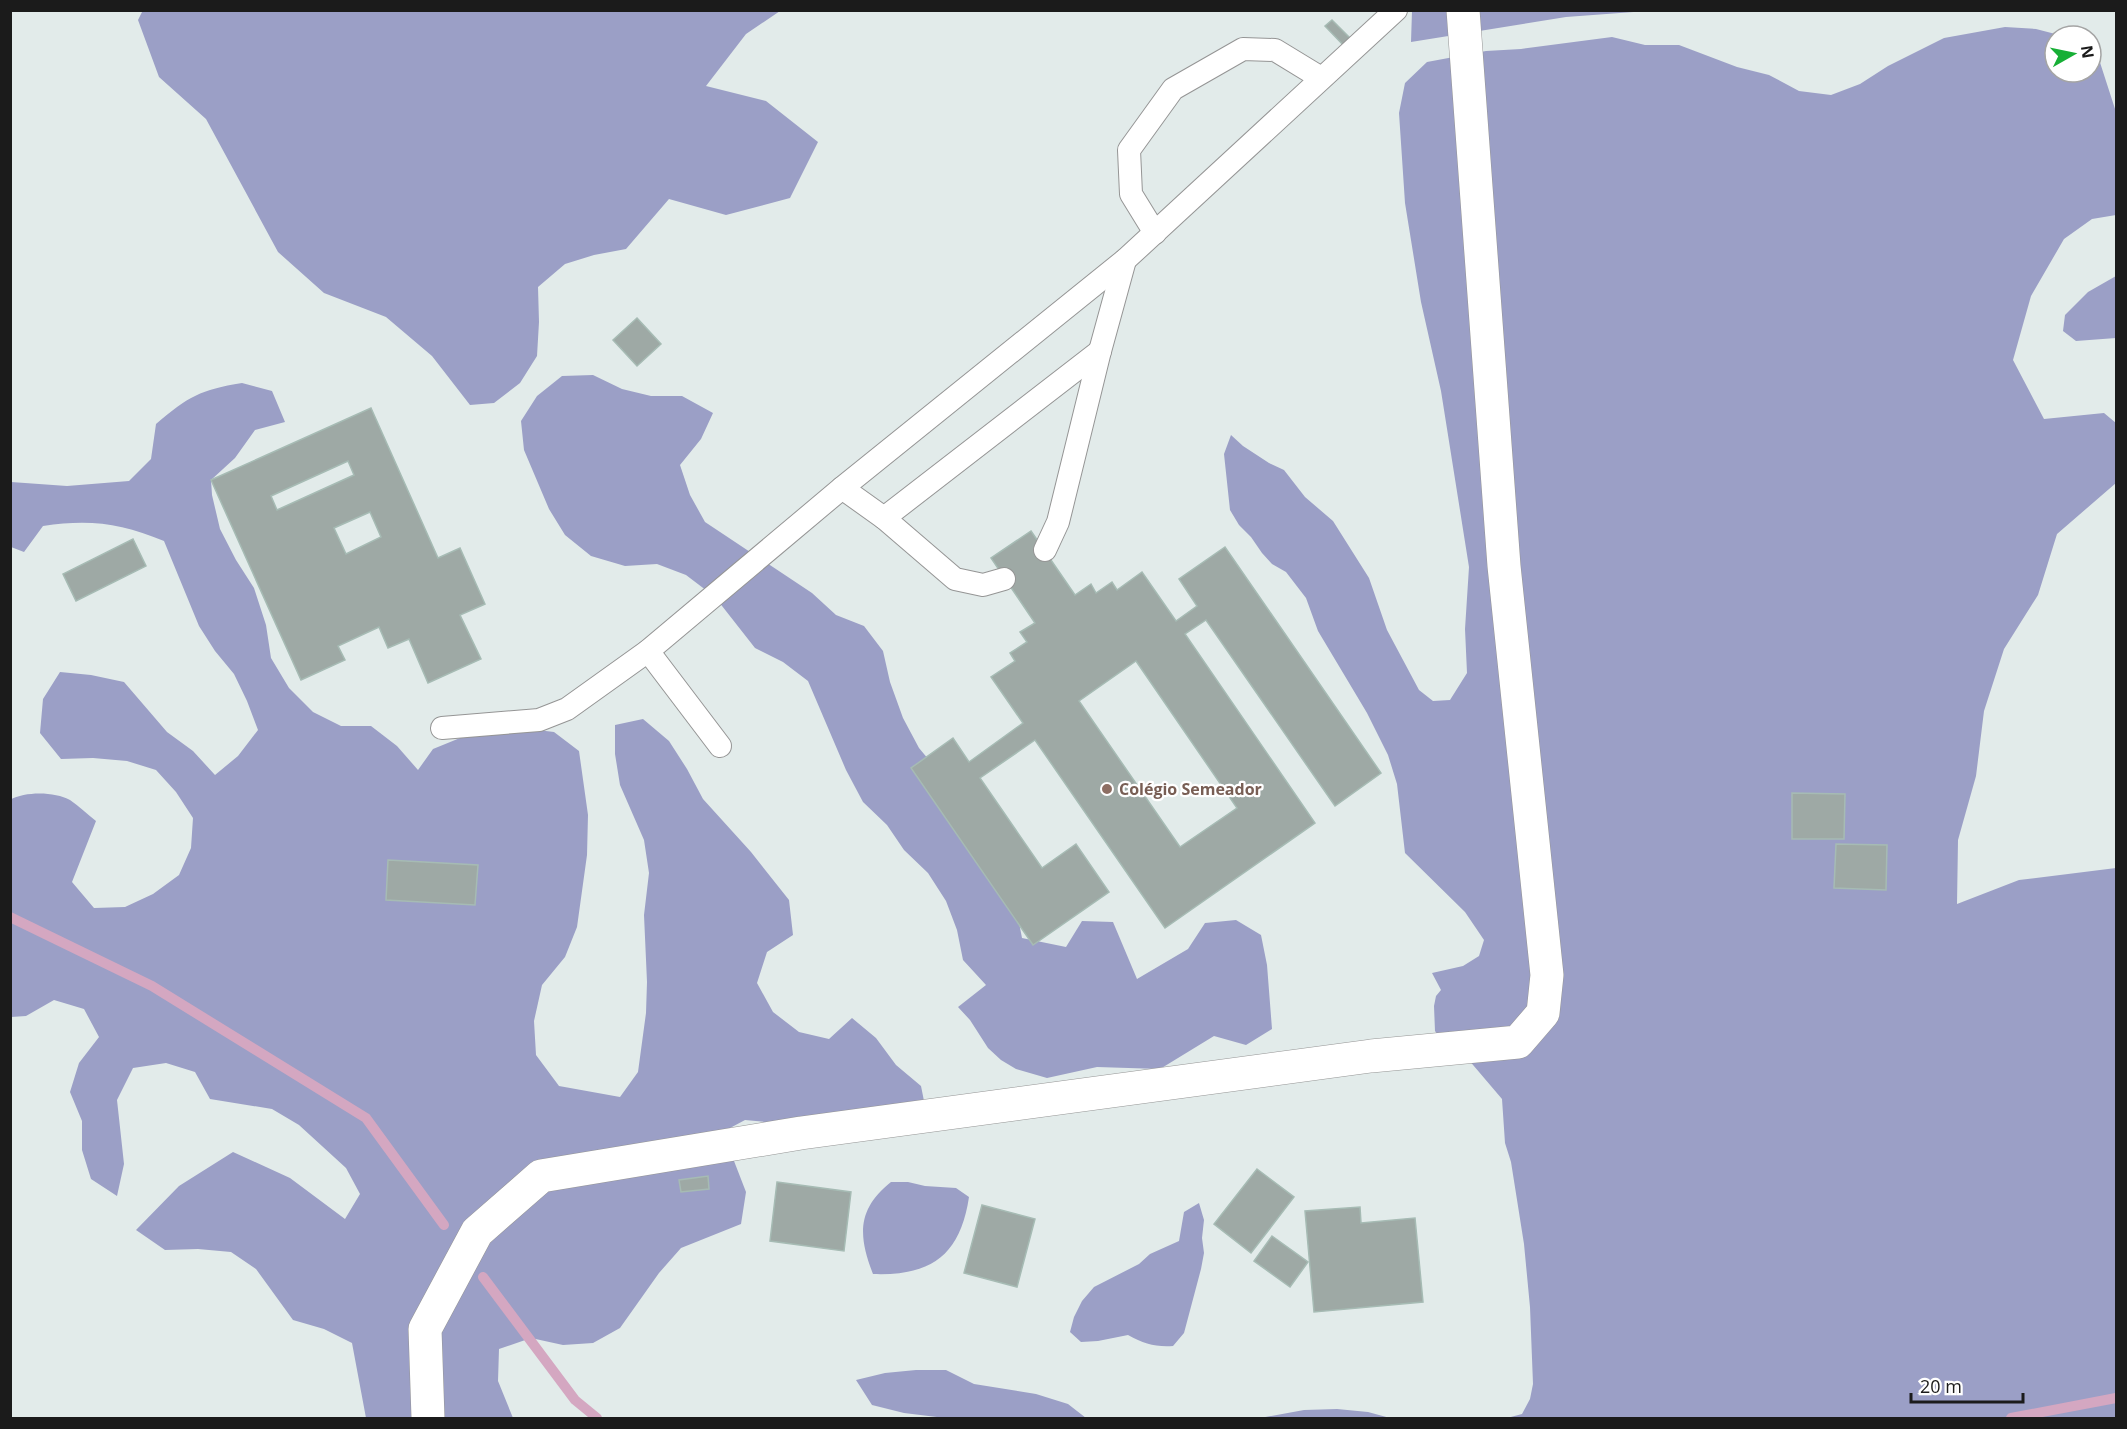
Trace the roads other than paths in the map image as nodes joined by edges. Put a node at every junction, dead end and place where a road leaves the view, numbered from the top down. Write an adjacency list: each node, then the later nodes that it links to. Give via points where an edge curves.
1 (1396, 10): 3 (lane)
2 (1463, 10): 14 (street, via 1504,566 1547,975 1543,1013 1518,1042 1371,1056 824,1130 541,1176 477,1232 425,1329)
3 (1322, 78): 4 (lane); 4 (lane, via 1275,50 1243,49 1173,89 1130,150 1131,194)
4 (1155, 233): 5 (lane)
5 (1125, 260): 6 (lane); 7 (lane)
6 (1100, 351): 8 (lane); 9 (lane, via 1058,522)
7 (842, 488): 8 (lane); 11 (lane)
8 (884, 518): 10 (lane, via 955,579 983,585)
9 (1045, 550)
10 (1004, 579)
11 (648, 651): 12 (lane, via 567,710 539,720); 13 (lane)
12 (442, 728)
13 (720, 746)
14 (428, 1419)

